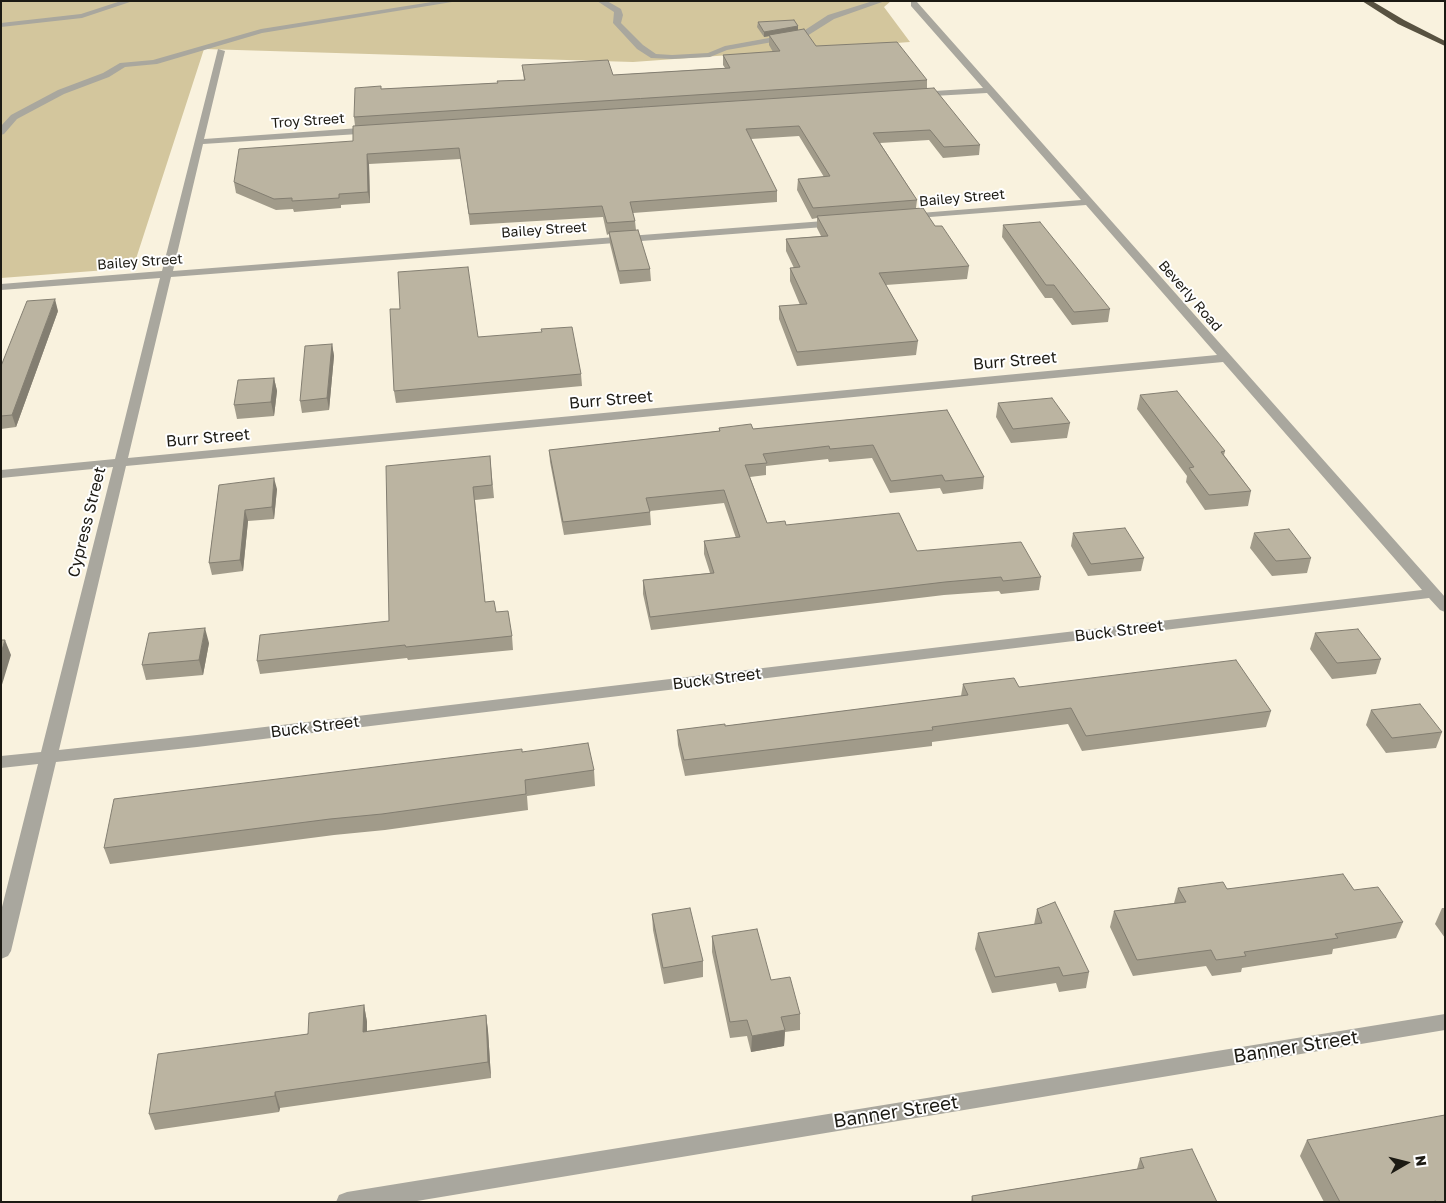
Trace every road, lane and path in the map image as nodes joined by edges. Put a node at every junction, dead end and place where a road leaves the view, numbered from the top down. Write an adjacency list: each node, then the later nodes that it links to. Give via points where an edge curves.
1 (129, 1): 8 (street, via 82,16)
2 (454, 1): 15 (street, via 261,31 154,62 123,65 14,117)
3 (602, 1): 4 (street, via 618,12 617,23 640,47 654,56 667,57 710,55 725,48 804,34 831,17)
4 (881, 1)
5 (1366, 1): 10 (highway)
6 (1376, 1): 9 (highway)
7 (914, 4): 12 (street, Beverly Road)
8 (1, 26)
9 (1431, 27)
10 (1445, 44)
11 (221, 51): 16 (street, Cypress Street)
12 (989, 90): 13 (street); 17 (street, Beverly Road)
13 (903, 96)
14 (385, 130): 16 (street, Troy Street)
15 (1, 132)
16 (198, 142): 20 (street, Cypress Street)
17 (1088, 202): 18 (street, Bailey Street); 22 (street, Beverly Road)
18 (899, 218)
19 (850, 222): 20 (street, Bailey Street)
20 (165, 275): 21 (street, Bailey Street); 23 (street, Cypress Street)
21 (1, 288)
22 (1225, 358): 23 (street, Burr Street); 25 (street, Beverly Road)
23 (119, 463): 24 (street, Burr Street); 27 (street, Cypress Street)
24 (1, 474)
25 (1432, 593): 26 (street, Beverly Road); 27 (street, Buck Street)
26 (1445, 608)
27 (48, 757): 28 (street, Buck Street); 29 (street, Cypress Street)
28 (1, 762)
29 (1, 950)
30 (1445, 1022): 31 (street, Banner Street)
31 (347, 1202)

